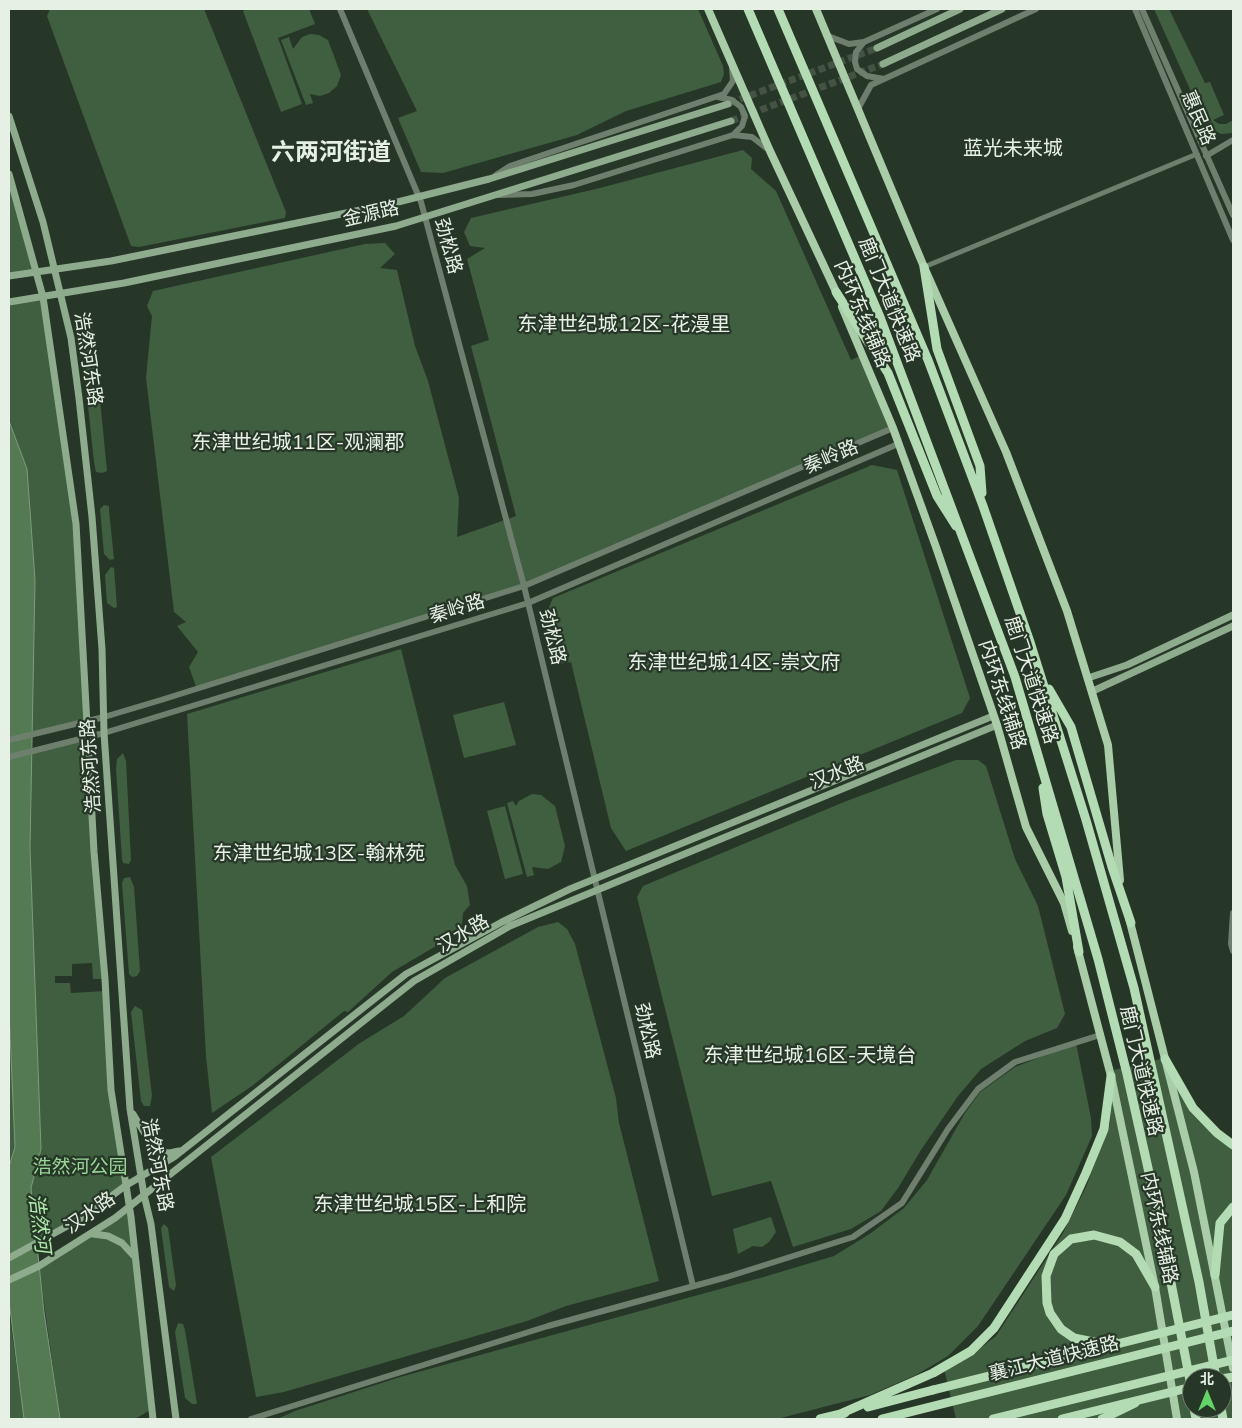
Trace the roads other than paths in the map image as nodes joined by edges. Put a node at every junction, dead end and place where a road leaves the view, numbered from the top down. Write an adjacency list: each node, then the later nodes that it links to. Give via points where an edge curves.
1 (340, 9): 31 (street, 劲松路)
2 (708, 9): 16 (main road, 内环东线辅路)
3 (748, 9): 46 (highway, 鹿门大道快速路, via 880,316)
4 (778, 9): 45 (highway, 鹿门大道快速路, via 928,360)
5 (816, 9): 12 (main road)
6 (937, 9): 13 (street)
7 (960, 9): 14 (main road)
8 (1002, 9): 15 (main road)
9 (1036, 9): 17 (street)
10 (1135, 9): 26 (street, 惠民路)
11 (1142, 9): 27 (street, 惠民路)
12 (828, 36): 13 (street, via 849,44); 20 (main road)
13 (864, 42): 17 (street, via 856,52 858,69 867,76)
14 (877, 48)
15 (883, 64)
16 (732, 65): 18 (street, via 733,81 724,94); 25 (main road, 内环东线辅路)
17 (884, 79): 20 (street, via 871,85)
18 (715, 97): 23 (street, via 732,100 741,107 745,116 742,126); 29 (street, via 510,166)
19 (728, 104): 29 (main road, 金源路)
20 (859, 107): 35 (main road)
21 (9, 116): 36 (main road, 浩然河东路)
22 (731, 121): 30 (main road, 金源路)
23 (733, 136): 25 (street, via 752,137); 30 (street, via 574,185 532,194)
24 (1233, 140): 27 (street)
25 (770, 151): 39 (main road, 内环东线辅路)
26 (1197, 154): 34 (street, 惠民路); 35 (street)
27 (1206, 156): 32 (street, 惠民路)
28 (9, 174): 37 (main road, 浩然河东路)
29 (490, 179): 31 (main road, 金源路)
30 (493, 196): 33 (main road, 金源路)
31 (419, 197): 33 (street, 劲松路); 36 (main road, 金源路)
32 (1233, 215)
33 (425, 217): 40 (main road, 金源路, via 386,228); 47 (street, 劲松路)
34 (1233, 240)
35 (924, 268): 45 (highway, via 937,349 980,466); 52 (main road, via 1006,452 1067,611)
36 (55, 270): 37 (main road, 金源路); 40 (main road, 浩然河东路)
37 (37, 273): 38 (main road, 金源路); 41 (main road, 浩然河东路)
38 (9, 276)
39 (836, 292): 43 (main road, 内环东线辅路); 46 (highway, via 888,373 937,496)
40 (61, 295): 41 (main road, 金源路); 55 (main road, 浩然河东路, via 71,338 89,486)
41 (43, 297): 42 (main road, 金源路); 56 (main road, 浩然河东路, via 76,524)
42 (9, 302)
43 (893, 428): 44 (main road, 内环东线辅路); 47 (street, 秦岭路)
44 (898, 444): 48 (street, 秦岭路); 54 (main road, 内环东线辅路)
45 (983, 506): 51 (highway, 鹿门大道快速路)
46 (966, 542): 62 (highway, 鹿门大道快速路, via 1015,678)
47 (524, 586): 48 (street, 劲松路); 55 (street, 秦岭路)
48 (528, 603): 58 (street, 秦岭路); 63 (street, 劲松路)
49 (1233, 615): 52 (main road, via 1127,665)
50 (1233, 626): 53 (main road)
51 (1040, 675): 66 (highway, via 1071,727); 92 (highway, 鹿门大道快速路, via 1134,988 1199,1282)
52 (1088, 678): 53 (main road)
53 (1093, 692): 66 (main road, via 1108,745 1118,870)
54 (993, 716): 57 (main road, 内环东线辅路); 63 (main road, 汉水路)
55 (104, 717): 56 (street, 秦岭路); 58 (main road, 浩然河东路)
56 (87, 721): 59 (main road, 浩然河东路); 60 (street, 秦岭路)
57 (997, 726): 64 (main road, 汉水路); 68 (main road, 内环东线辅路, via 1026,827 1064,903)
58 (104, 733): 59 (street, 秦岭路); 72 (main road, 浩然河东路)
59 (88, 738): 61 (street, 秦岭路); 76 (main road, 浩然河东路, via 111,1090)
60 (9, 740)
61 (9, 757)
62 (1040, 761): 68 (highway, via 1047,814 1066,877); 91 (highway, 鹿门大道快速路, via 1098,959 1127,1074)
63 (596, 879): 64 (street, 劲松路); 74 (main road, 汉水路, via 502,922 406,974)
64 (598, 888): 77 (main road, 汉水路, via 510,926 414,981); 85 (street, 劲松路)
65 (1233, 913): 67 (street)
66 (1131, 924): 70 (main road)
67 (1233, 951)
68 (1079, 952): 69 (main road, 内环东线辅路)
69 (1100, 1035): 71 (main road, 内环东线辅路); 85 (street, via 1015,1062 978,1089 902,1203 853,1237)
70 (1164, 1059): 73 (highway, via 1193,1108); 83 (main road, via 1194,1172)
71 (1111, 1076): 86 (main road, 内环东线辅路); 96 (highway, via 1104,1129 1086,1173 1065,1218 994,1328 971,1351 933,1373)
72 (130, 1109): 74 (main road, via 160,1152); 75 (main road, 浩然河东路)
73 (1233, 1145)
74 (182, 1150): 75 (main road, 汉水路)
75 (140, 1176): 76 (main road, 汉水路); 77 (main road, 浩然河东路)
76 (125, 1186): 78 (main road, 浩然河东路); 82 (main road, 汉水路, via 76,1222)
77 (144, 1195): 78 (main road, 汉水路); 98 (main road, 浩然河东路, via 156,1255)
78 (129, 1206): 80 (main road, 汉水路); 81 (main road, 浩然河东路)
79 (1233, 1207): 83 (highway, via 1220,1223)
80 (93, 1234): 81 (main road, via 108,1236 122,1243); 84 (main road, 汉水路)
81 (134, 1256): 97 (main road, 浩然河东路)
82 (9, 1258)
83 (1215, 1275): 93 (main road)
84 (9, 1280)
85 (693, 1286): 99 (street, via 548,1326)
86 (1155, 1287): 89 (highway, bridge, via 1136,1254 1120,1242 1094,1235 1071,1239 1054,1254 1046,1276 1047,1303 1061,1329 1074,1338 1098,1343); 105 (main road, 内环东线辅路)
87 (1233, 1316): 89 (highway, bridge)
88 (1233, 1331): 101 (highway, 襄江大道快速路, bridge)
89 (1132, 1341): 96 (highway, bridge)
90 (1233, 1360): 102 (highway, bridge)
91 (1188, 1368)
92 (1214, 1368)
93 (1233, 1368)
94 (1182, 1389): 95 (highway, bridge)
95 (1147, 1398): 103 (highway, bridge); 104 (highway, bridge)
96 (840, 1414): 100 (highway)
97 (153, 1419)
98 (176, 1419)
99 (251, 1419)
100 (820, 1419)
101 (882, 1419)
102 (993, 1419)
103 (1062, 1419)
104 (1102, 1419)
105 (1177, 1419)

